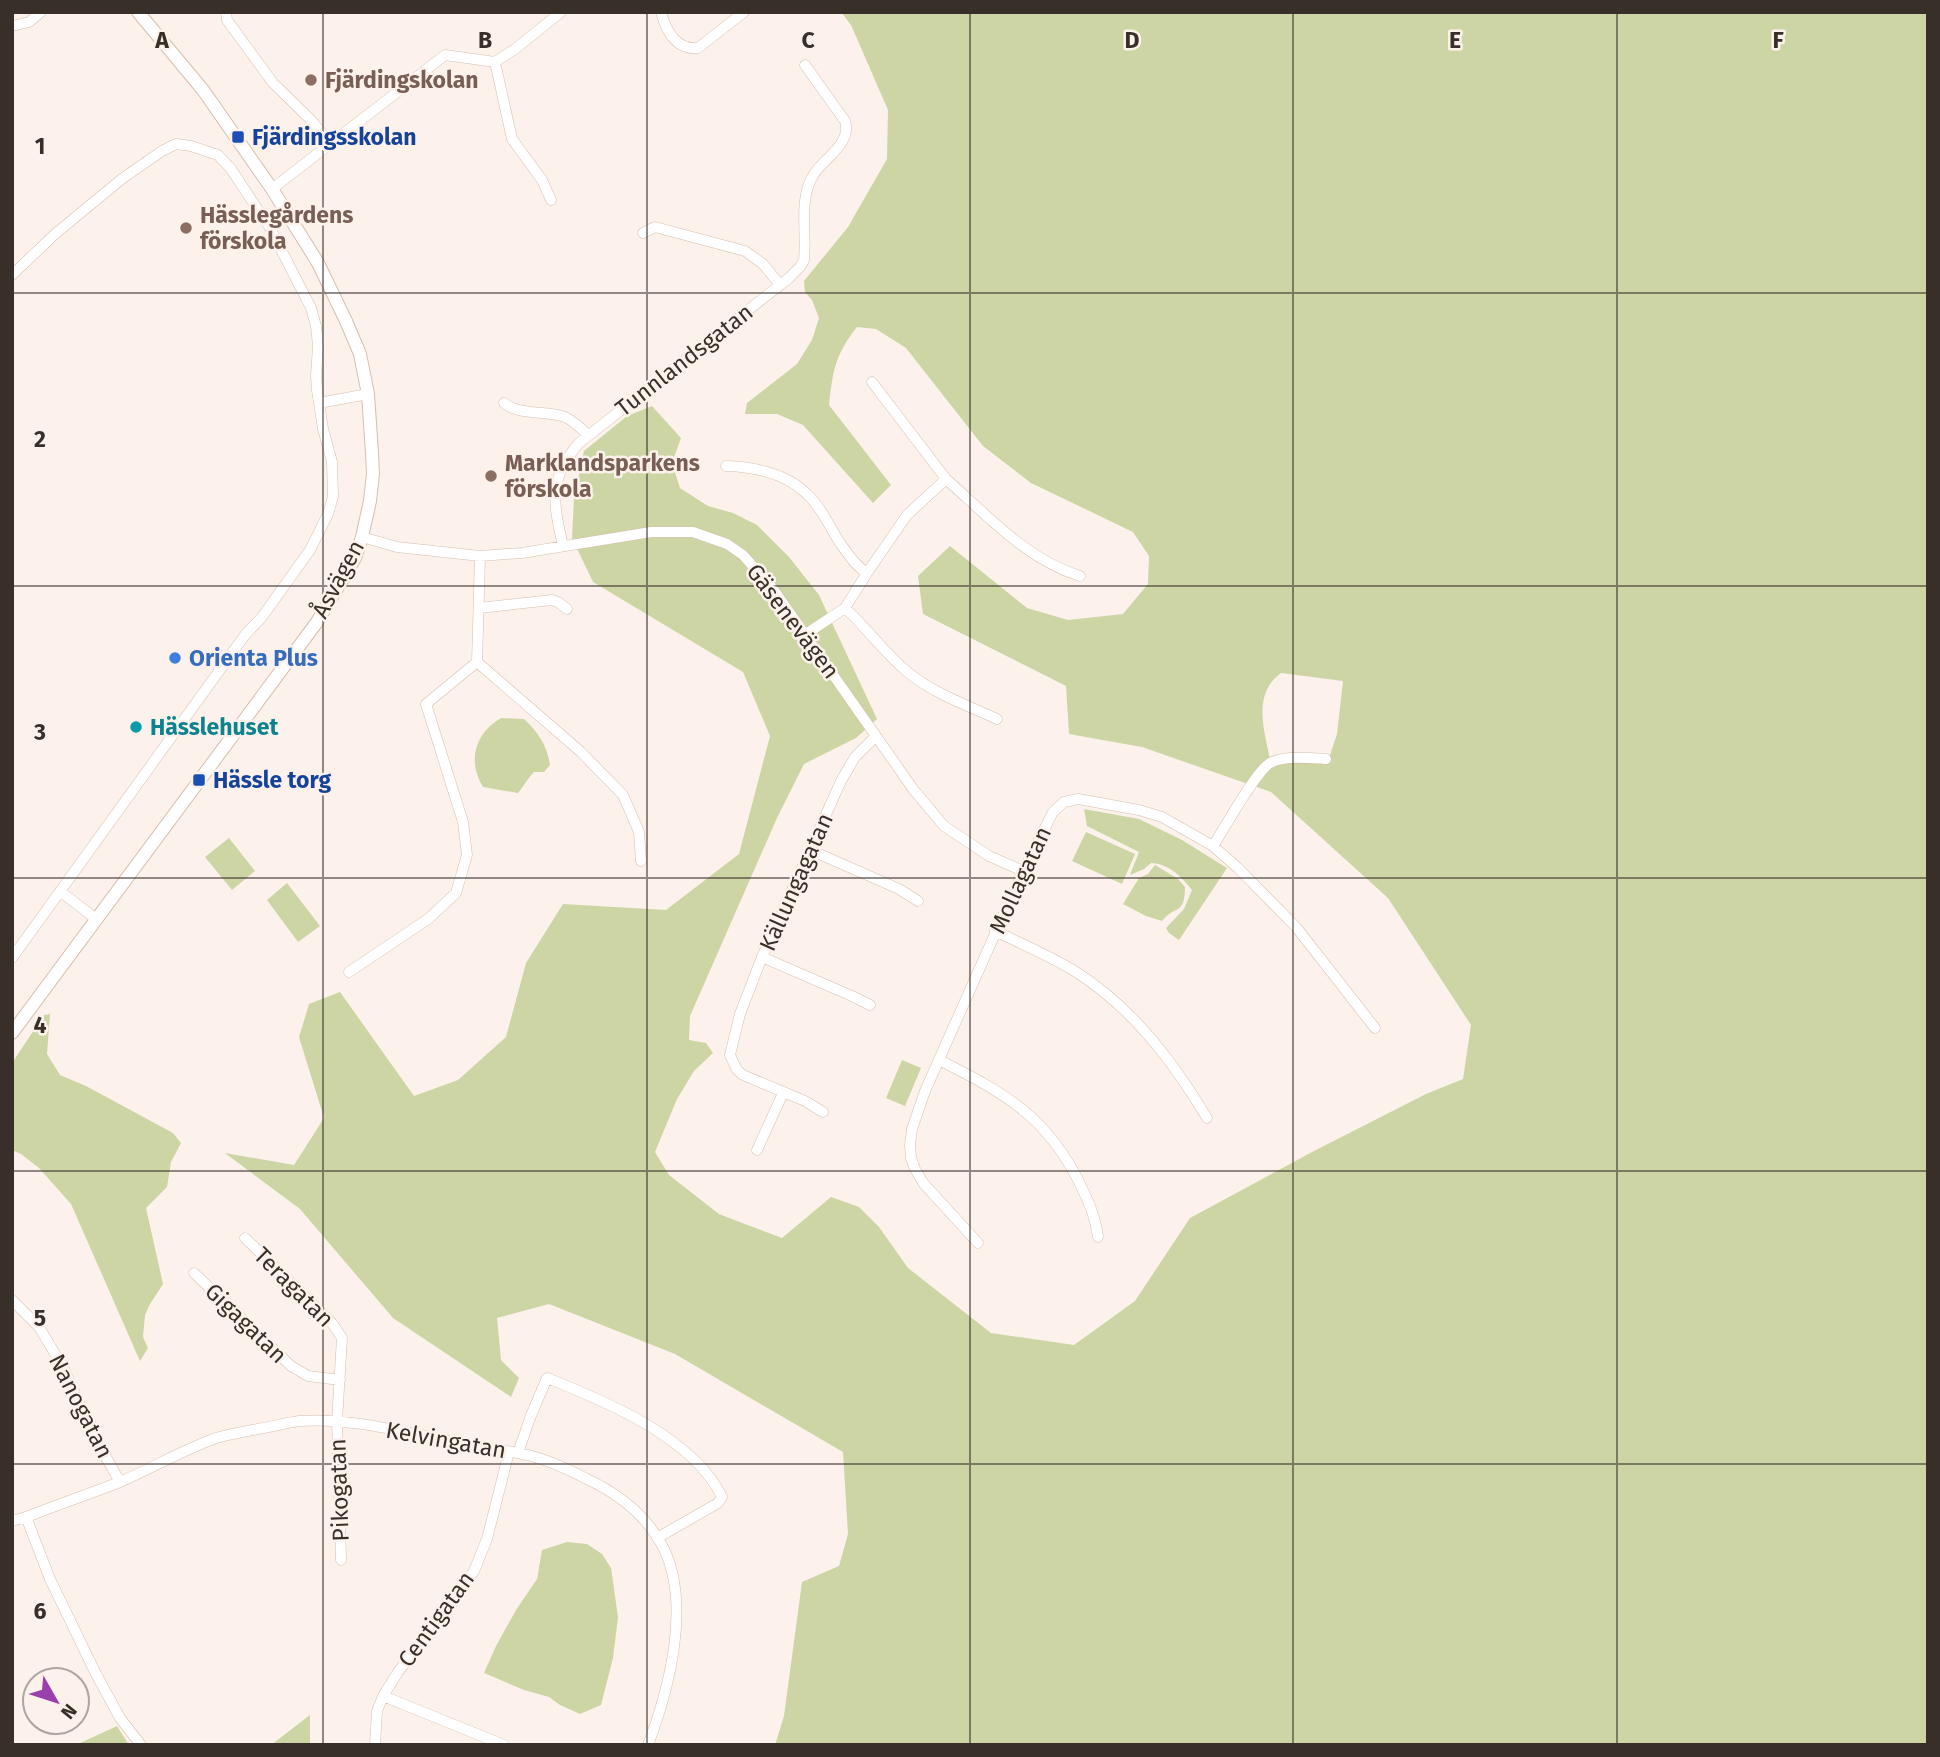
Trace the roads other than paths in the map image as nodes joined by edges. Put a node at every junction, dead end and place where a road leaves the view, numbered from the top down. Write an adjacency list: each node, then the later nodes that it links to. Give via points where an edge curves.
1 (41, 12): 7 (street, via 29,22)
2 (138, 12): 11 (street, Åsvägen, via 203,90)
3 (226, 12): 10 (street, via 227,20 273,83)
4 (561, 12): 8 (street)
5 (661, 12): 6 (street, via 666,29 689,49 698,48)
6 (744, 12)
7 (12, 26)
8 (495, 62): 10 (street, via 445,55); 12 (street, via 512,139)
9 (805, 65): 15 (street, Tunnlandsgatan, via 847,128 843,142 813,175 805,206 804,260)
10 (331, 144): 11 (street)
11 (272, 188): 17 (street, Åsvägen, via 318,263 346,321 360,354)
12 (551, 200)
13 (643, 233): 15 (street, via 655,227 745,251)
14 (12, 275): 18 (street, via 55,234 162,150 176,144 218,155 270,228 311,308 318,346)
15 (780, 285): 20 (street, Tunnlandsgatan)
16 (872, 382): 22 (street)
17 (368, 394): 18 (street); 23 (street, Åsvägen, via 373,474)
18 (319, 403): 40 (street, via 334,478 328,514 314,542)
19 (504, 403): 20 (street, via 511,409 564,417)
20 (588, 435): 24 (street, Tunnlandsgatan, via 563,462 555,486)
21 (726, 466): 26 (street, via 783,477 807,494 842,546)
22 (946, 479): 26 (street, via 907,515); 27 (street, via 1041,560)
23 (362, 537): 25 (street, Gäsenevägen, via 397,547); 42 (street, Åsvägen, via 348,572 317,622)
24 (563, 546): 25 (street, Gäsenevägen); 31 (street, Gäsenevägen, via 651,532 694,532 709,537 727,544 751,563)
25 (480, 556): 28 (street)
26 (867, 573): 29 (street)
27 (1080, 576)
28 (479, 608): 30 (street, via 552,600); 32 (street)
29 (845, 608): 31 (street); 33 (street, via 913,676)
30 (567, 609)
31 (806, 634): 34 (street, Gäsenevägen)
32 (477, 662): 38 (street, via 624,794 639,832); 46 (street, via 426,704 463,822 467,855 456,892 428,919)
33 (997, 719)
34 (876, 736): 37 (street, Källungagatan, via 848,767); 39 (street, Gäsenevägen, via 944,826 989,856)
35 (1326, 759): 36 (street, via 1299,757 1270,763 1256,777)
36 (1213, 846): 39 (street, Mollagatan, via 1162,817 1078,799 1064,802 1053,812); 48 (street, Mollagatan, via 1296,928)
37 (810, 850): 41 (street); 44 (street, Källungagatan)
38 (641, 861)
39 (1023, 871): 43 (street, Mollagatan)
40 (60, 891): 42 (street); 45 (street)
41 (918, 901)
42 (96, 919): 49 (street, Åsvägen)
43 (996, 931): 50 (street, Mollagatan); 53 (street, via 1075,971 1115,1000 1158,1047)
44 (762, 957): 47 (street); 51 (street, Källungagatan, via 730,1055 743,1075)
45 (12, 958)
46 (349, 972)
47 (870, 1005)
48 (1375, 1028)
49 (12, 1033)
50 (939, 1060): 55 (street, via 987,1084 1045,1128 1070,1163 1094,1214); 57 (street, Mollagatan, via 912,1129 911,1158 924,1184)
51 (783, 1093): 52 (street); 54 (street)
52 (823, 1112)
53 (1207, 1118)
54 (757, 1150)
55 (1098, 1237)
56 (245, 1238): 60 (street, Teragatan, via 332,1323 342,1338)
57 (978, 1243)
58 (194, 1273): 60 (street, Gigagatan, via 291,1366 308,1376)
59 (12, 1300): 63 (street, Nanogatan, via 39,1327 63,1367)
60 (340, 1380): 61 (street, Teragatan)
61 (337, 1421): 62 (street, Kelvingatan); 63 (street, Kelvingatan, via 298,1422 215,1439); 67 (street, Pikogatan)
62 (514, 1452): 66 (street, Kelvingatan, via 602,1486 634,1510); 66 (street, Centigatan, via 547,1378 645,1423 700,1466 722,1497); 68 (street, Centigatan, via 474,1571)
63 (120, 1482): 64 (street, Kelvingatan)
64 (26, 1517): 65 (street, Kelvingatan); 69 (street, via 94,1672)
65 (12, 1521)
66 (657, 1538): 72 (street, Kelvingatan, via 673,1578 676,1609 669,1676)
67 (341, 1560)
68 (383, 1696): 70 (street, Centigatan); 71 (street)
69 (141, 1745)
70 (375, 1745)
71 (504, 1745)
72 (648, 1745)

